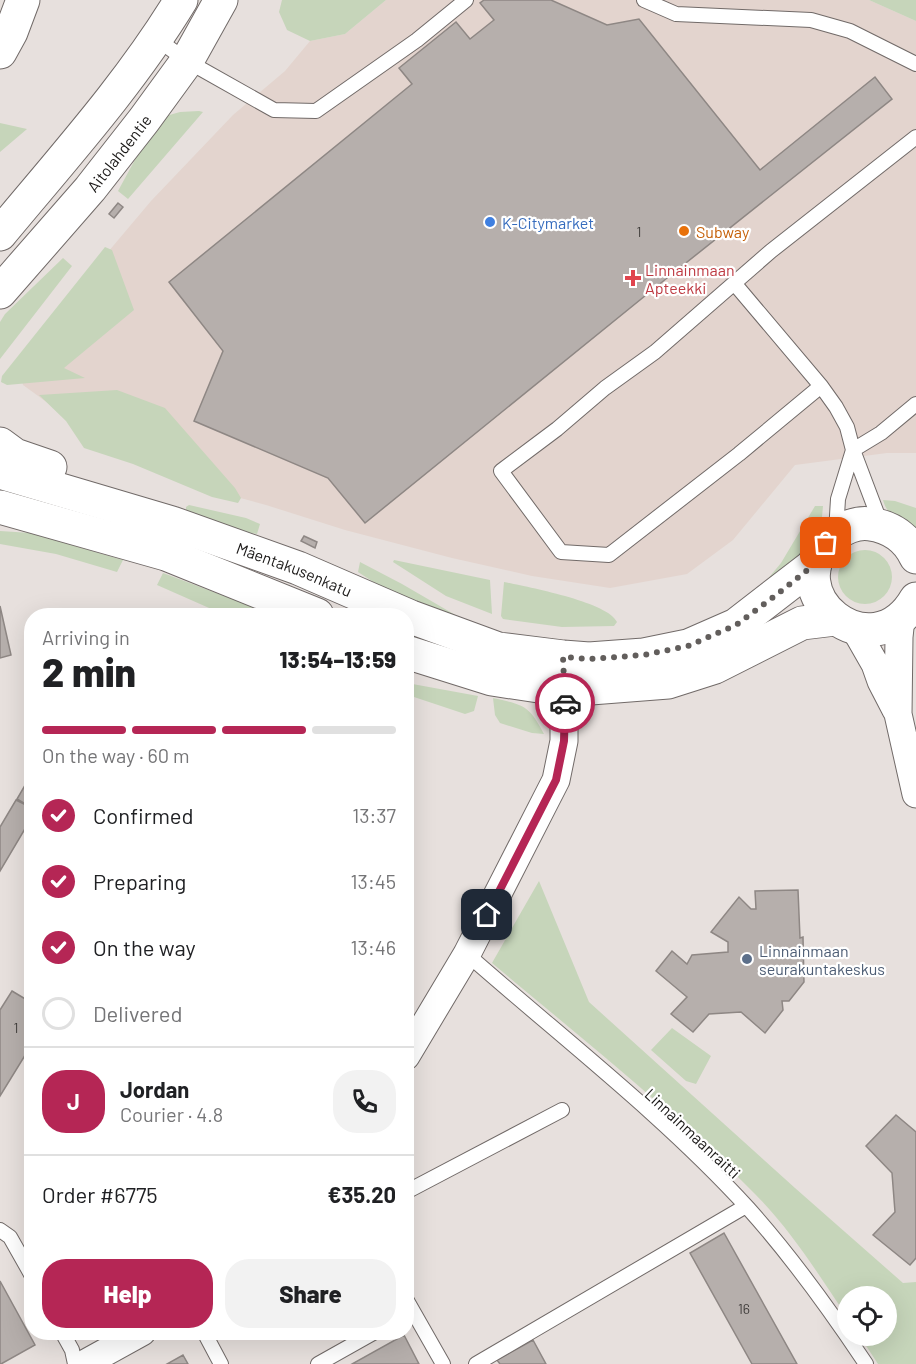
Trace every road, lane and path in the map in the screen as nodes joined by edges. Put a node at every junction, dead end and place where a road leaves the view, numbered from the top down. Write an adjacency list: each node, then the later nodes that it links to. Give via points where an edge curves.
1 (23, 0): 7 (main road)
2 (181, 0): 6 (main road)
3 (220, 0): 8 (main road, Aitolahdentie)
4 (466, 0): 8 (lane, via 417,40 316,111 274,110)
5 (644, 0): 9 (lane, via 676,14 811,20 850,31)
6 (157, 39): 8 (lane); 11 (main road)
7 (0, 52)
8 (187, 61): 12 (main road, Aitolahdentie, via 90,189)
9 (916, 64)
10 (916, 137): 13 (lane)
11 (0, 234)
12 (26, 263): 14 (main road, Aitolahdentie); 15 (main road)
13 (734, 284): 16 (lane); 16 (lane, via 655,352 501,471 561,552 609,555)
14 (0, 292)
15 (0, 309)
16 (821, 386): 19 (lane, via 848,427)
17 (916, 404): 19 (lane)
18 (0, 444): 22 (main road, via 15,455 69,474)
19 (853, 450): 24 (lane); 25 (lane, via 838,499)
20 (0, 472): 22 (main road, Mäentakusenkatu)
21 (0, 507): 26 (main road, Mäentakusenkatu)
22 (137, 512): 31 (main road, Mäentakusenkatu, via 298,568)
23 (0, 525): 26 (main road, via 33,525)
24 (882, 526): 25 (main road, via 850,526); 27 (main road, via 898,534)
25 (836, 534): 28 (main road, Mäentakusenkatu, via 819,553)
26 (148, 548): 30 (main road, Mäentakusenkatu)
27 (914, 550)
28 (815, 564): 33 (main road, via 817,595 824,609); 35 (main road, Mäentakusenkatu, via 736,625 688,646 644,655)
29 (912, 604): 33 (main road, via 887,627 871,630); 37 (street, via 898,637)
30 (299, 608)
31 (390, 608)
32 (414, 618): 35 (main road, Mäentakusenkatu, via 498,649)
33 (845, 624): 36 (main road, via 802,623 714,667 668,682); 37 (street, via 875,664)
34 (414, 655): 36 (main road, via 492,679)
35 (563, 657): 36 (street)
36 (565, 690): 39 (street, via 564,741 556,780)
37 (898, 714): 38 (street)
38 (916, 794)
39 (467, 954): 40 (street); 43 (lane, Linnainmaanraitti, via 682,1142)
40 (414, 1043)
41 (562, 1110): 42 (lane)
42 (414, 1188)
43 (746, 1206): 56 (lane); 57 (lane, Linnainmaanraitti, via 828,1309)
44 (0, 1230): 45 (lane, via 10,1237)
45 (24, 1262)
46 (414, 1316): 55 (lane)
47 (66, 1340): 51 (lane)
48 (128, 1340): 52 (street)
49 (208, 1340): 53 (lane)
50 (361, 1340): 54 (lane)
51 (75, 1364)
52 (84, 1364)
53 (221, 1364)
54 (318, 1364)
55 (442, 1364)
56 (476, 1364)
57 (866, 1364)

